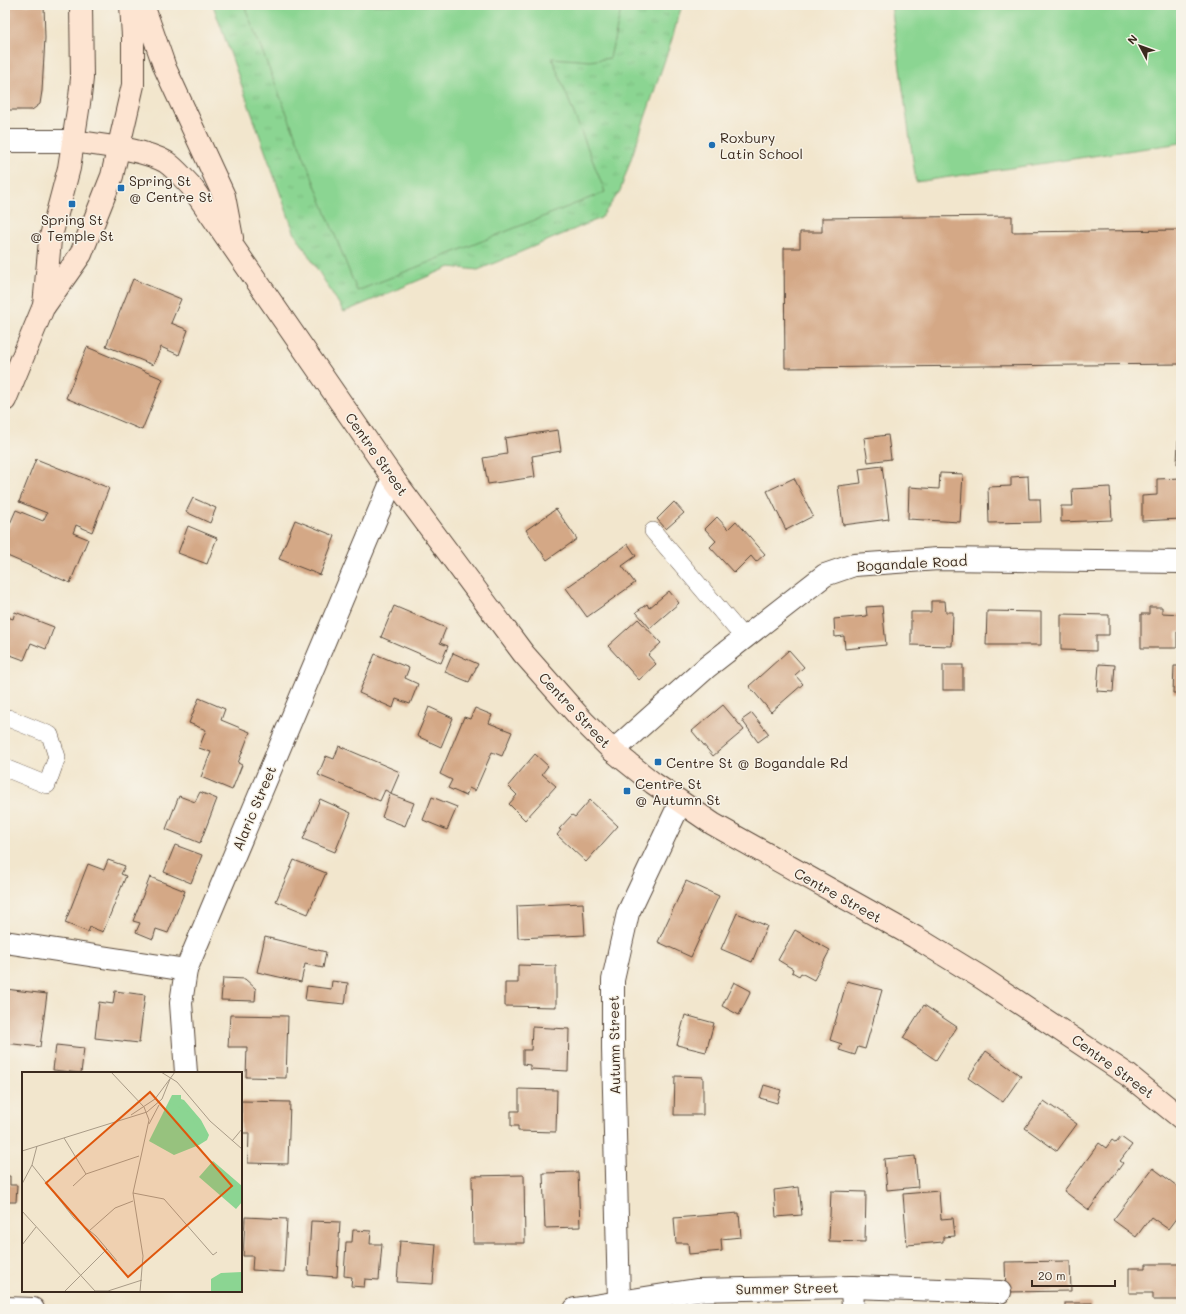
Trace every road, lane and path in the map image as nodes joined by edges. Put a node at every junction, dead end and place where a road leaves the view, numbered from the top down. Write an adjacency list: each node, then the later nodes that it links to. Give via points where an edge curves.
1 (81, 5): 5 (main road, via 82,78)
2 (131, 5): 6 (main road, via 133,84)
3 (143, 5): 7 (main road, via 165,68 224,196)
4 (5, 141): 5 (street)
5 (74, 141): 6 (main road, Centre Street); 8 (main road, via 50,240)
6 (120, 149): 7 (main road, Centre Street, via 166,163 179,173 202,200); 8 (main road, via 108,189 81,254)
7 (234, 247): 10 (main road, Centre Street)
8 (43, 308): 9 (main road)
9 (5, 400)
10 (393, 478): 15 (main road, Centre Street, via 523,653 578,716); 19 (street, Alaric Street)
11 (653, 530): 13 (lane)
12 (1181, 562): 13 (street, Bogandale Road, via 938,559 854,565 825,575)
13 (744, 638): 15 (street, Bogandale Road, via 707,667)
14 (8, 718): 16 (lane, via 50,735 57,758 47,785)
15 (613, 751): 17 (main road, Centre Street)
16 (5, 768)
17 (680, 803): 21 (main road, Centre Street, via 982,978 1128,1075); 24 (street, Autumn Street, via 628,913 613,980)
18 (5, 942): 19 (street)
19 (186, 970): 20 (street, Alaric Street, via 181,1003)
20 (186, 1072)
21 (1181, 1118)
22 (852, 1287): 23 (street, Summer Street); 24 (street, Summer Street, via 696,1290); 28 (street)
23 (1000, 1292)
24 (619, 1301): 27 (street, Summer Street)
25 (5, 1308): 26 (street)
26 (33, 1309)
27 (575, 1309)
28 (853, 1309)

